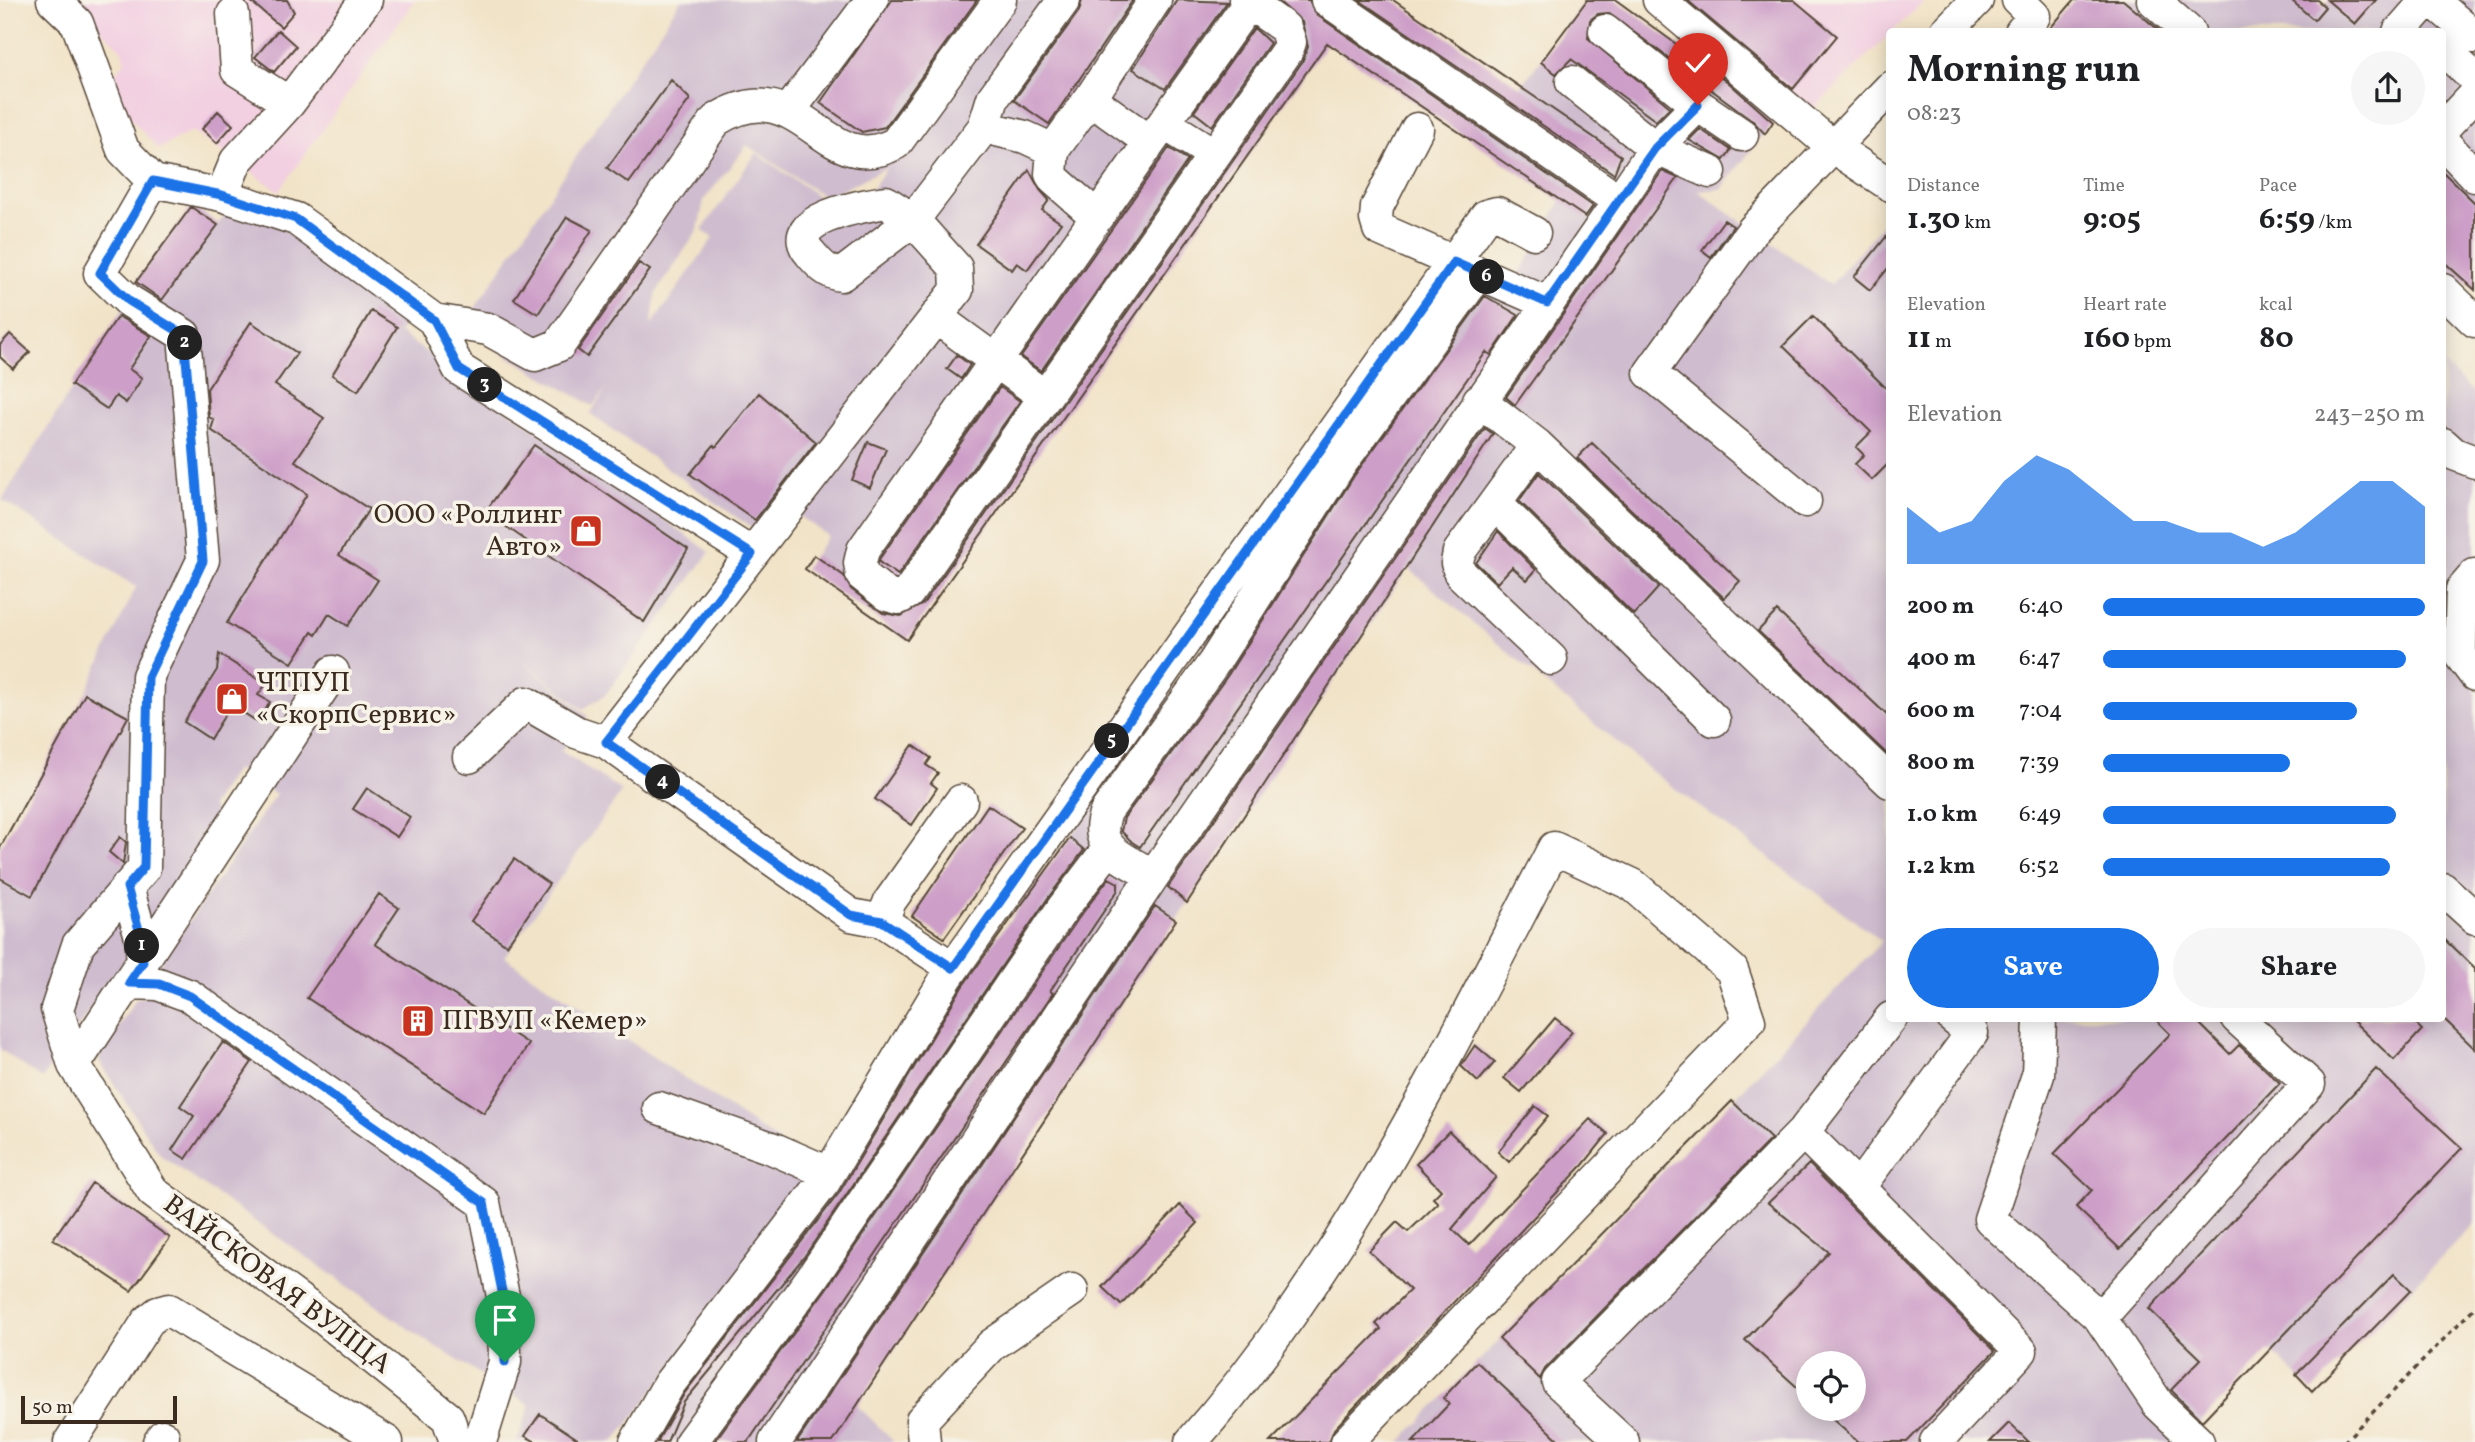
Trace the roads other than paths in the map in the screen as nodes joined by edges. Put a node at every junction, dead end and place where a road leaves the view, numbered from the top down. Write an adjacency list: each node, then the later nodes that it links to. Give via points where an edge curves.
1 (53, 0): 41 (street, via 77,23 123,150)
2 (366, 0): 26 (street)
3 (872, 0): 28 (street)
4 (1000, 0): 28 (street, via 896,143 881,151 848,150)
5 (1064, 0): 30 (street, via 993,98)
6 (1155, 0): 25 (street)
7 (1327, 0): 44 (street)
8 (1659, 0): 35 (street)
9 (1977, 0): 15 (street)
10 (2018, 0): 16 (street, via 2034,16)
11 (1247, 1): 32 (street); 38 (street, via 1285,28 1290,42)
12 (2157, 1): 17 (street)
13 (233, 14): 26 (street, via 237,70)
14 (2419, 17): 19 (street)
15 (1950, 28)
16 (2024, 28)
17 (2185, 28)
18 (1605, 31): 27 (street)
19 (2475, 37)
20 (2446, 52): 21 (street)
21 (2475, 79)
22 (1572, 82): 36 (street)
23 (1886, 92): 35 (street)
24 (2475, 94): 29 (street)
25 (1090, 99): 32 (street); 37 (street)
26 (289, 103): 43 (street, via 236,161)
27 (1698, 105): 33 (street); 36 (street)
28 (789, 111): 51 (street, via 763,106 735,108 716,120 559,345 535,355 488,329)
29 (2446, 125)
30 (984, 127): 37 (street, via 1025,136); 50 (street, via 913,220 956,268 959,279 957,290)
31 (1417, 129): 47 (street, via 1377,207 1379,229)
32 (1157, 132): 38 (street); 45 (street)
33 (1742, 135)
34 (2446, 145): 40 (street)
35 (1833, 147): 42 (street); 59 (street, via 1753,230 1650,373)
36 (1655, 148): 39 (street); 44 (street)
37 (1053, 150): 45 (street, via 1051,174)
38 (1213, 154): 54 (street)
39 (1710, 172)
40 (2475, 176)
41 (153, 181): 43 (street); 73 (street, ВАЙСКОВАЯ ВУЛІЦА, via 100,273 129,301 184,335 203,561 148,677 144,867)
42 (1886, 182)
43 (222, 195): 51 (street, via 296,219)
44 (1619, 201): 49 (street)
45 (1097, 217): 53 (street)
46 (1534, 233): 47 (street, via 1491,212)
47 (1467, 268): 49 (street); 71 (street, via 1213,664 1107,810 1100,832); 77 (street)
48 (2446, 293): 52 (street)
49 (1547, 303): 55 (street)
50 (937, 318): 53 (street); 61 (street)
51 (434, 320): 61 (street, via 459,369)
52 (2475, 321)
53 (997, 363): 54 (street); 54 (street, via 863,550 862,575 887,595 900,598 908,593)
54 (1044, 396)
55 (1479, 400): 56 (street); 72 (street)
56 (1537, 445): 60 (street); 69 (street)
57 (2446, 446): 58 (street)
58 (2475, 462)
59 (1805, 501)
60 (1495, 503): 63 (street, via 1460,552 1460,573); 66 (street)
61 (752, 554): 67 (street)
62 (2475, 575): 65 (street, via 2462,590 2460,655)
63 (1551, 659)
64 (333, 672): 78 (street)
65 (2475, 676)
66 (1714, 720)
67 (606, 742): 68 (street, via 576,732 526,703); 76 (street, via 851,915)
68 (469, 757)
69 (1886, 778)
70 (961, 801): 76 (street)
71 (1109, 848): 72 (street); 95 (street, via 1063,908 811,1279)
72 (1153, 876): 96 (street)
73 (127, 887): 78 (street, via 141,937); 83 (street, ВАЙСКОВАЯ ВУЛІЦА, via 78,945 57,1009)
74 (2446, 892): 75 (street)
75 (2475, 918)
76 (882, 921): 77 (street)
77 (953, 968): 86 (street)
78 (136, 972): 83 (street); 93 (street, via 190,996 484,1203 504,1301 505,1362)
79 (1888, 1022): 85 (street)
80 (1959, 1022): 87 (street, via 1972,1033)
81 (2040, 1022): 89 (street, via 2038,1075 1990,1219)
82 (2241, 1022): 89 (street, via 2309,1084)
83 (70, 1055): 92 (street, ВАЙСКОВАЯ ВУЛІЦА, via 153,1192 326,1320 448,1418)
84 (659, 1108): 86 (street)
85 (1803, 1132): 87 (street); 100 (street, via 1559,1382)
86 (830, 1173): 94 (street, via 669,1384)
87 (1859, 1187): 101 (street, via 2021,1351)
88 (1072, 1290): 97 (street, via 992,1345 922,1420)
89 (2100, 1318): 102 (street, via 2158,1404)
90 (70, 1442): 91 (street, via 148,1321 169,1310)
91 (387, 1442)
92 (456, 1442)
93 (480, 1442)
94 (636, 1442)
95 (691, 1442)
96 (775, 1442)
97 (924, 1442)
98 (1191, 1442): 99 (street, via 1233,1395 1300,1303 1413,1116 1554,848 1633,886 1732,970 1749,1021)
99 (1347, 1442)
100 (1623, 1442)
101 (1936, 1442)
102 (2198, 1442)

